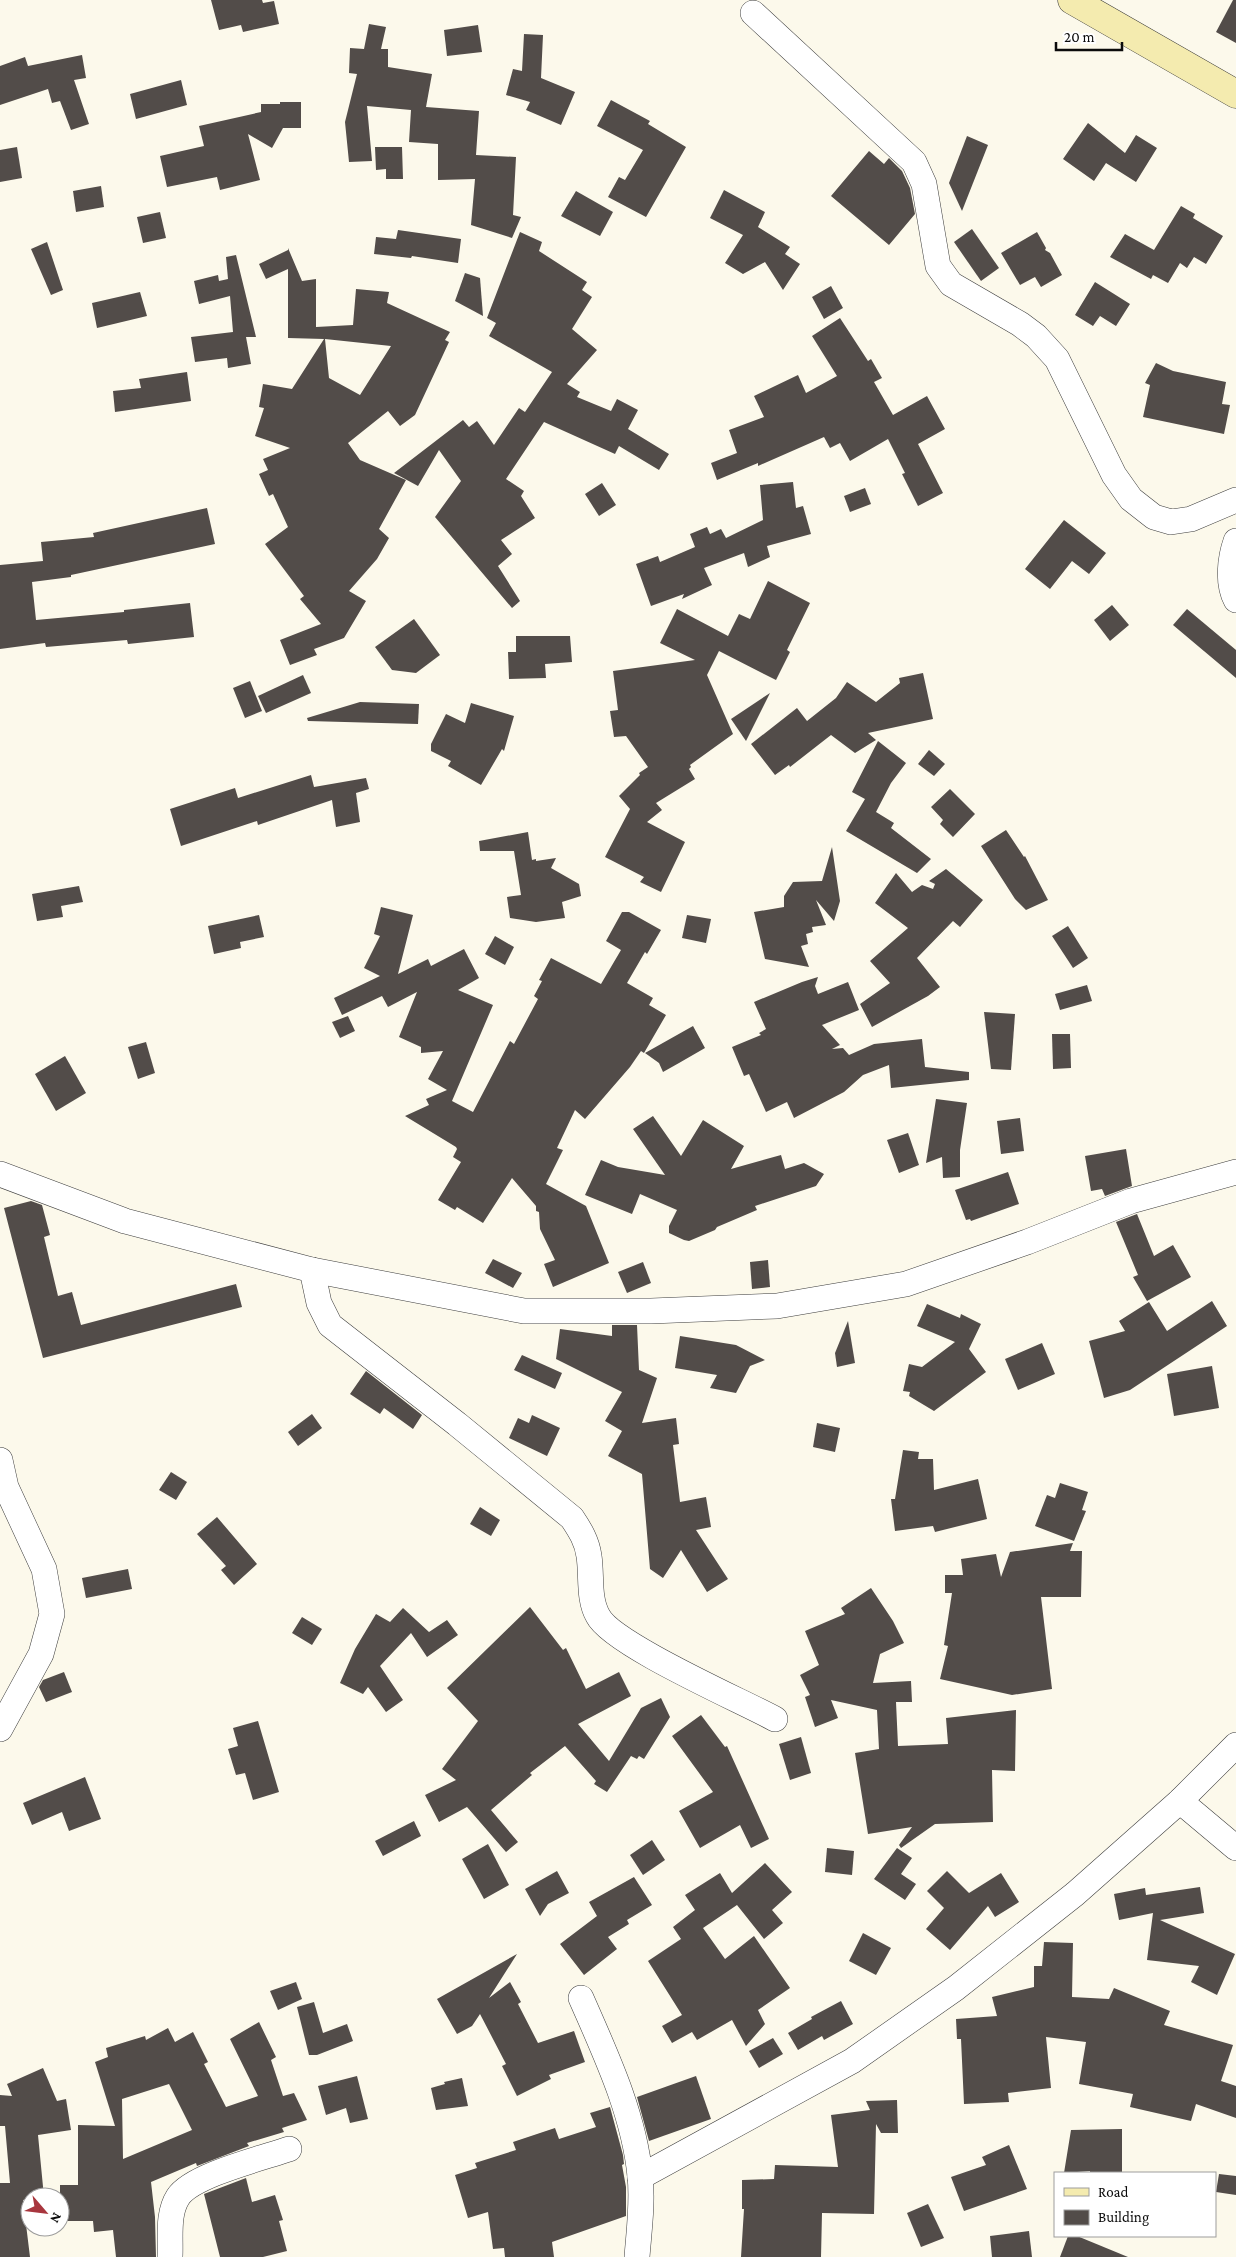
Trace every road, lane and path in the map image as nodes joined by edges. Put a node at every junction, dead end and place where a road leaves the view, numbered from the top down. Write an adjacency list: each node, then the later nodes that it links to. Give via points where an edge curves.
1 (1072, 0): 3 (main road)
2 (753, 13): 4 (street, via 914,162 924,184 938,266 951,284 1020,324 1048,348 1057,359 1114,475 1131,498 1154,517 1171,522 1191,519)
3 (1236, 94)
4 (1236, 500)
5 (1236, 541): 6 (street, via 1230,558)
6 (1236, 600)
7 (1236, 1172): 9 (street, via 1131,1202 906,1284 777,1306 651,1311 524,1311)
8 (0, 1174): 9 (street, via 125,1221)
9 (312, 1270): 11 (street, via 319,1303 330,1325 572,1518 584,1535 598,1616 618,1636)
10 (0, 1460): 12 (street, via 6,1487 44,1569 52,1614 42,1654)
11 (775, 1718)
12 (0, 1729)
13 (1236, 1745): 14 (street)
14 (1180, 1802): 15 (street); 18 (street, via 1075,1894 956,1988 892,2033 852,2060)
15 (1236, 1848)
16 (581, 1998): 18 (street, via 609,2060 632,2129)
17 (290, 2150): 19 (street, via 197,2180 178,2197 170,2220)
18 (640, 2177): 20 (street)
19 (170, 2257)
20 (637, 2257)

